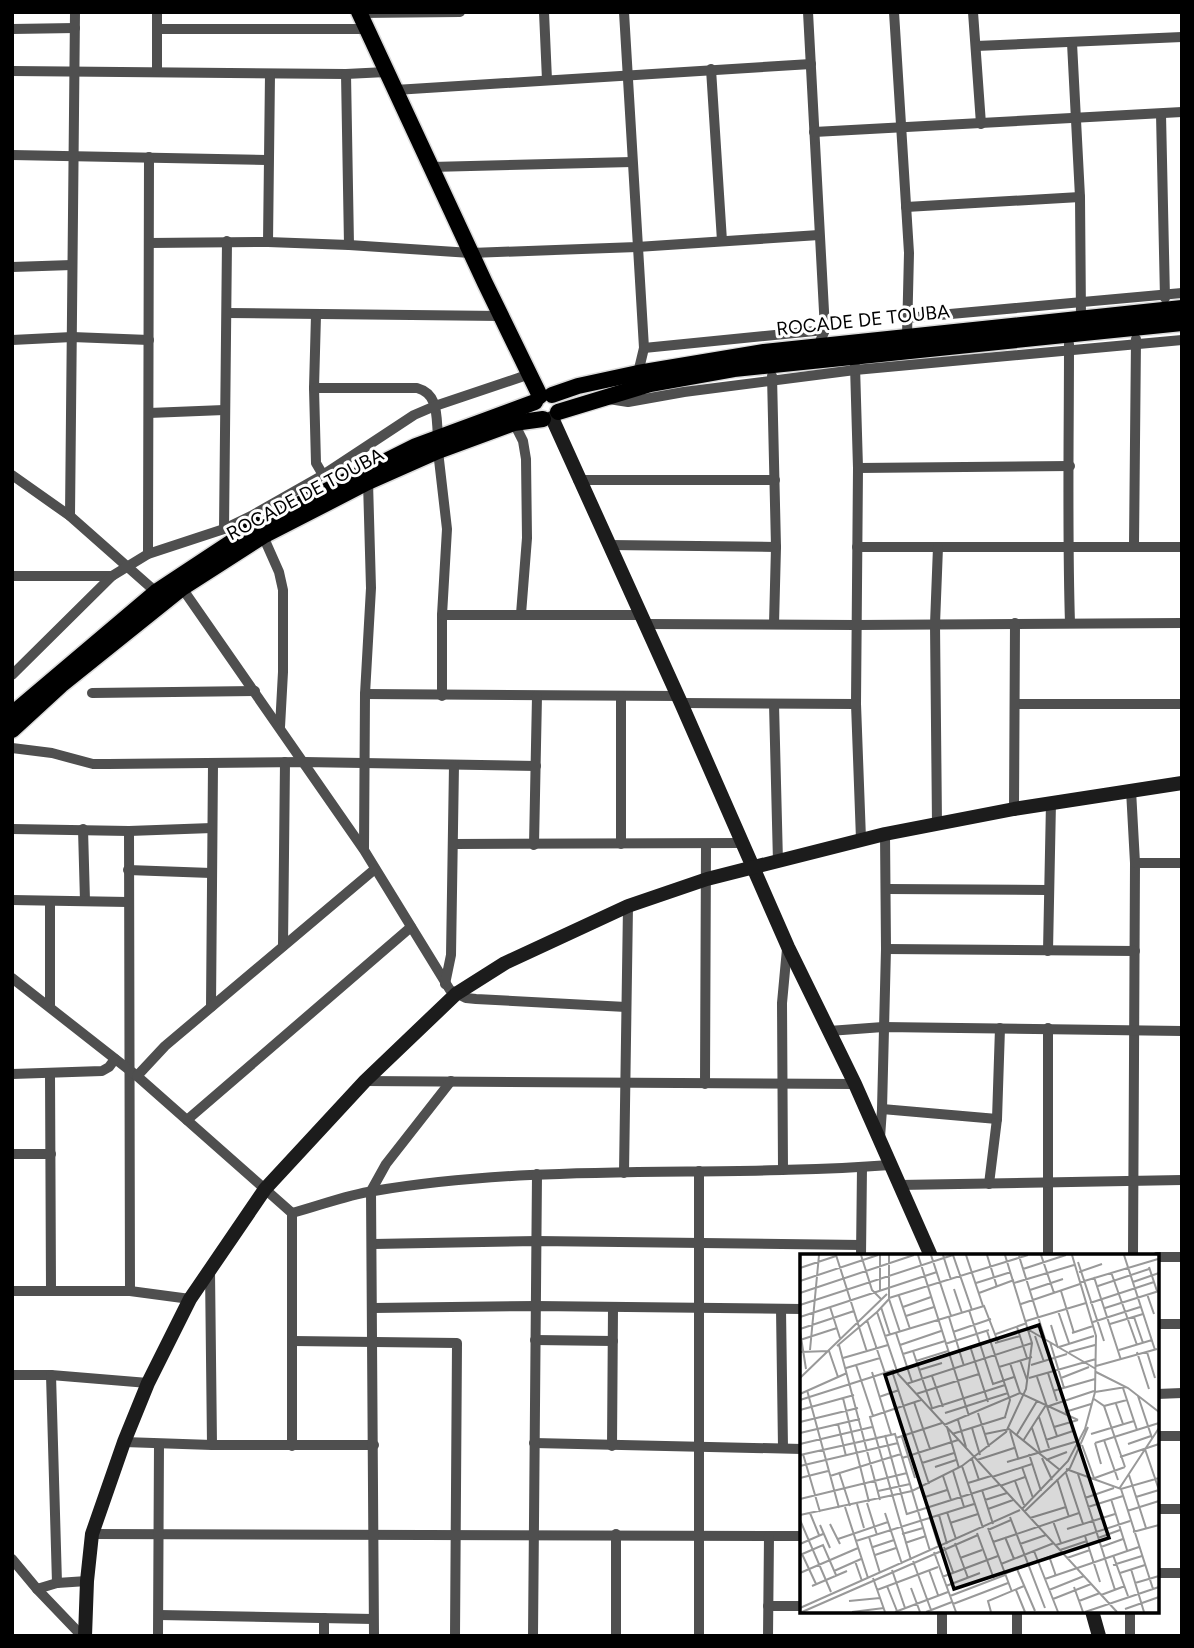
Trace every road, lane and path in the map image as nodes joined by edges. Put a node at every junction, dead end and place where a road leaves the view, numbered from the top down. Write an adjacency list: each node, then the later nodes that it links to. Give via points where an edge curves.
1 (75, 12): 10 (street)
2 (157, 12): 12 (street)
3 (458, 12): 9 (street)
4 (544, 12): 26 (street)
5 (624, 12): 25 (street)
6 (808, 12): 17 (street)
7 (894, 12): 32 (street)
8 (973, 12): 16 (street)
9 (359, 13): 13 (main road)
10 (75, 28): 11 (street); 20 (street)
11 (12, 29)
12 (158, 29): 13 (street); 21 (street)
13 (366, 29): 22 (main road)
14 (1182, 37): 15 (street)
15 (1072, 43): 16 (street); 30 (street)
16 (976, 46): 31 (street)
17 (811, 64): 18 (street); 33 (street)
18 (711, 69): 25 (street); 45 (street)
19 (12, 71): 20 (street)
20 (74, 71): 21 (street); 35 (street)
21 (157, 72): 23 (street)
22 (386, 72): 24 (street); 27 (main road)
23 (270, 74): 24 (street); 37 (street)
24 (346, 74): 47 (street)
25 (628, 75): 26 (street); 38 (street)
26 (547, 80): 27 (street)
27 (395, 90): 39 (main road)
28 (1182, 112): 29 (street)
29 (1161, 114): 30 (street); 53 (street)
30 (1075, 118): 31 (street); 40 (street)
31 (981, 124): 32 (street)
32 (901, 128): 33 (street); 41 (street)
33 (814, 132): 42 (street)
34 (12, 155): 35 (street)
35 (73, 155): 36 (street); 50 (street)
36 (149, 157): 37 (street); 46 (street)
37 (267, 160): 44 (street)
38 (632, 162): 39 (street); 48 (street)
39 (431, 167): 49 (main road)
40 (1080, 197): 41 (street); 54 (street)
41 (906, 207): 58 (street)
42 (819, 235): 45 (street); 61 (street)
43 (227, 241): 44 (street); 46 (street); 55 (street)
44 (268, 242): 47 (street)
45 (722, 242): 48 (street)
46 (149, 243): 65 (street)
47 (349, 245): 49 (street)
48 (637, 247): 49 (street); 70 (street)
49 (471, 253): 57 (main road)
50 (72, 265): 51 (street); 63 (street)
51 (12, 267)
52 (1182, 293): 53 (street)
53 (1171, 304): 54 (main road, ROCADE DE TOUBA)
54 (1080, 309): 58 (street); 62 (main road, ROCADE DE TOUBA)
55 (227, 313): 56 (street); 78 (street)
56 (316, 315): 57 (street); 75 (street)
57 (501, 316): 74 (main road)
58 (906, 318): 62 (street)
59 (1182, 323): 60 (main road, ROCADE DE TOUBA)
60 (1138, 328): 67 (main road, ROCADE DE TOUBA); 69 (street)
61 (825, 330): 68 (street); 70 (street)
62 (907, 336): 68 (main road, ROCADE DE TOUBA)
63 (72, 337): 64 (street); 65 (street); 90 (street)
64 (12, 340)
65 (149, 340): 79 (street)
66 (1182, 340): 69 (street)
67 (1069, 342): 69 (street); 71 (main road, ROCADE DE TOUBA); 83 (street)
68 (818, 346): 72 (main road, ROCADE DE TOUBA)
69 (1136, 346): 94 (street)
70 (644, 348): 72 (street)
71 (855, 363): 73 (main road, ROCADE DE TOUBA); 84 (street)
72 (638, 373): 76 (main road, ROCADE DE TOUBA)
73 (772, 373): 80 (main road, ROCADE DE TOUBA, via 650,384); 88 (street)
74 (530, 374): 76 (main road); 77 (street)
75 (314, 388): 77 (street, via 417,387 430,393); 86 (street, via 316,463)
76 (542, 398): 80 (main road, via 558,403); 80 (main road, via 536,414); 82 (main road, ROCADE DE TOUBA)
77 (435, 406): 82 (street); 86 (street, via 402,421)
78 (224, 410): 79 (street); 92 (street)
79 (149, 413): 100 (street)
80 (551, 416): 81 (main road, ROCADE DE TOUBA); 87 (street)
81 (514, 423): 82 (main road, ROCADE DE TOUBA); 106 (street, via 526,459 527,538)
82 (438, 444): 89 (main road, ROCADE DE TOUBA); 91 (main road, ROCADE DE TOUBA, via 369,468); 107 (street, via 447,529)
83 (1070, 466): 84 (street); 95 (street)
84 (858, 468): 97 (street)
85 (12, 475): 90 (street)
86 (323, 475): 91 (street)
87 (578, 480): 88 (street); 93 (street)
88 (775, 480): 96 (street)
89 (368, 482): 91 (main road, ROCADE DE TOUBA); 118 (street, via 371,588)
90 (69, 516): 101 (street)
91 (257, 526): 92 (street); 104 (main road, ROCADE DE TOUBA); 105 (main road, ROCADE DE TOUBA); 128 (street, via 283,590)
92 (224, 529): 100 (street)
93 (609, 545): 96 (street); 108 (street)
94 (1134, 545): 95 (street); 99 (street)
95 (1068, 546): 98 (street); 112 (street)
96 (776, 547): 110 (street)
97 (858, 547): 98 (street); 114 (street)
98 (937, 547): 111 (street)
99 (1182, 547)
100 (148, 554): 101 (street)
101 (127, 566): 103 (street); 105 (street)
102 (12, 576): 103 (street)
103 (112, 576): 115 (street)
104 (182, 588): 116 (street); 129 (main road, ROCADE DE TOUBA)
105 (156, 592): 127 (main road, ROCADE DE TOUBA)
106 (521, 614): 107 (street); 108 (street)
107 (442, 615): 119 (street)
108 (643, 619): 110 (street); 122 (street)
109 (1015, 623): 111 (street); 112 (street); 125 (street)
110 (774, 624): 114 (street)
111 (935, 624): 114 (street); 141 (street)
112 (1070, 624): 113 (street)
113 (1182, 624)
114 (856, 625): 124 (street)
115 (12, 674)
116 (255, 691): 117 (street); 128 (street)
117 (92, 694)
118 (365, 694): 119 (street); 133 (street)
119 (442, 696): 120 (street)
120 (537, 696): 121 (street); 136 (street)
121 (621, 696): 122 (street); 150 (street)
122 (679, 700): 123 (street); 148 (street)
123 (774, 704): 124 (street); 154 (street)
124 (856, 704): 147 (street)
125 (1015, 704): 126 (street); 140 (street)
126 (1182, 704)
127 (12, 714)
128 (280, 727): 132 (street)
129 (12, 730)
130 (12, 748): 134 (street, via 93,764)
131 (285, 762): 132 (street); 134 (street); 170 (street)
132 (304, 762): 133 (street); 153 (street)
133 (365, 763): 135 (street); 153 (street)
134 (213, 764): 142 (street)
135 (454, 765): 136 (street); 149 (street)
136 (536, 766): 152 (street)
137 (1182, 783): 138 (street)
138 (1131, 790): 139 (street); 155 (street)
139 (1051, 802): 140 (street); 163 (street)
140 (1014, 809): 141 (street)
141 (937, 824): 146 (street)
142 (212, 828): 145 (street); 160 (street)
143 (12, 829): 144 (street)
144 (83, 829): 145 (street); 166 (street)
145 (129, 831): 158 (street)
146 (885, 834): 147 (street); 162 (street)
147 (861, 839): 154 (street)
148 (741, 843): 151 (street); 157 (street)
149 (454, 844): 152 (street); 176 (street)
150 (621, 844): 151 (street); 152 (street)
151 (706, 844): 161 (street)
152 (534, 845)
153 (364, 850): 159 (street)
154 (778, 862): 157 (street)
155 (1135, 863): 156 (street); 174 (street)
156 (1182, 863)
157 (752, 868): 161 (street); 171 (street)
158 (128, 870): 160 (street); 167 (street)
159 (376, 870): 169 (street); 170 (street)
160 (211, 873): 178 (street)
161 (707, 879): 168 (street); 193 (street)
162 (887, 890): 163 (street); 172 (street)
163 (1048, 890): 173 (street)
164 (12, 900): 165 (street)
165 (50, 901): 166 (street); 177 (street)
166 (85, 901): 167 (street)
167 (128, 902): 189 (street)
168 (628, 906): 176 (street); 179 (street)
169 (411, 927): 176 (street); 198 (street)
170 (283, 946): 178 (street)
171 (788, 947): 184 (street); 195 (street, via 782,1003)
172 (886, 949): 173 (street); 180 (street)
173 (1048, 951): 174 (street)
174 (1135, 951): 183 (street)
175 (14, 982): 177 (street)
176 (451, 989): 179 (street, via 476,999); 190 (street)
177 (50, 1006): 186 (street)
178 (211, 1007): 189 (street)
179 (626, 1007): 192 (street)
180 (883, 1027): 181 (street); 184 (street); 196 (street)
181 (1000, 1028): 182 (street); 197 (street)
182 (1048, 1028): 183 (street); 210 (street)
183 (1135, 1030): 185 (street); 209 (street)
184 (829, 1031): 194 (street)
185 (1182, 1031)
186 (115, 1059): 187 (street, via 102,1070); 189 (street)
187 (50, 1073): 188 (street); 201 (street)
188 (12, 1074)
189 (133, 1074): 198 (street); 228 (street)
190 (365, 1081): 191 (street); 213 (street)
191 (452, 1082): 192 (street); 214 (street, via 386,1164)
192 (625, 1083): 193 (street); 206 (street)
193 (705, 1084): 195 (street)
194 (855, 1084): 195 (street); 199 (street)
195 (783, 1085): 204 (street)
196 (882, 1109): 197 (street); 199 (street)
197 (998, 1119): 211 (street)
198 (187, 1120): 213 (street)
199 (879, 1142): 202 (street)
200 (12, 1154): 201 (street)
201 (51, 1154): 226 (street)
202 (890, 1165): 203 (street); 212 (street)
203 (862, 1167): 204 (street); 219 (street)
204 (783, 1169): 205 (street)
205 (699, 1171): 206 (street); 218 (street)
206 (624, 1173): 207 (street)
207 (537, 1174): 214 (street); 216 (street)
208 (1182, 1180): 209 (street)
209 (1133, 1181): 210 (street); 222 (street)
210 (1048, 1183): 211 (street); 221 (street)
211 (989, 1184): 212 (street)
212 (899, 1185): 220 (street)
213 (265, 1189): 215 (street); 225 (street)
214 (371, 1191): 215 (street); 217 (street)
215 (292, 1213): 239 (street)
216 (537, 1241): 217 (street); 218 (street); 230 (street)
217 (373, 1244): 231 (street)
218 (699, 1244): 219 (street); 233 (street)
219 (861, 1251)
220 (930, 1254)
221 (1048, 1254)
222 (1133, 1254)
223 (1159, 1257): 224 (street)
224 (1182, 1257)
225 (210, 1270): 229 (street); 252 (street)
226 (51, 1289): 227 (street); 228 (street)
227 (12, 1290)
228 (130, 1291): 229 (street)
229 (190, 1299): 244 (street)
230 (536, 1306): 231 (street); 232 (street); 238 (street)
231 (373, 1308): 240 (street)
232 (613, 1308): 233 (street); 241 (street)
233 (699, 1309): 234 (street); 256 (street)
234 (781, 1309): 235 (street); 257 (street)
235 (800, 1309)
236 (1159, 1324): 237 (street)
237 (1182, 1324)
238 (535, 1340): 241 (street); 250 (street)
239 (293, 1341): 240 (street); 254 (street)
240 (374, 1341): 253 (street); 266 (street, via 457,1343)
241 (613, 1341): 255 (street)
242 (12, 1375): 243 (street)
243 (51, 1375): 244 (street); 274 (street)
244 (148, 1384): 249 (street)
245 (1182, 1393): 246 (street)
246 (1159, 1394)
247 (1159, 1436): 248 (street)
248 (1182, 1436)
249 (124, 1442): 251 (street); 261 (street)
250 (534, 1443): 255 (street); 263 (street)
251 (159, 1444): 252 (street); 262 (street)
252 (212, 1445): 254 (street)
253 (374, 1445): 254 (street); 265 (street)
254 (292, 1446)
255 (612, 1446): 256 (street)
256 (700, 1447): 257 (street); 267 (street)
257 (783, 1448): 258 (street)
258 (800, 1449)
259 (1159, 1509): 260 (street)
260 (1182, 1509)
261 (92, 1534): 262 (street); 273 (street)
262 (159, 1534): 265 (street); 282 (street)
263 (533, 1534): 264 (street); 266 (street); 290 (street)
264 (616, 1534): 267 (street); 291 (street)
265 (374, 1535): 266 (street); 284 (street)
266 (456, 1535): 289 (street)
267 (700, 1535): 268 (street); 292 (street)
268 (769, 1536): 269 (street); 276 (street)
269 (800, 1536)
270 (12, 1559): 275 (street)
271 (1159, 1573): 272 (street)
272 (1182, 1573)
273 (87, 1581): 274 (street); 285 (street)
274 (57, 1583): 275 (street)
275 (37, 1589): 285 (street)
276 (768, 1606): 277 (street); 293 (street)
277 (800, 1606)
278 (942, 1613): 294 (street)
279 (1017, 1613): 295 (street)
280 (1092, 1613): 296 (street)
281 (1130, 1613): 297 (street)
282 (159, 1615): 283 (street); 286 (street)
283 (324, 1618): 284 (street); 287 (street)
284 (373, 1619): 288 (street)
285 (84, 1636)
286 (158, 1636)
287 (324, 1636)
288 (374, 1636)
289 (455, 1636)
290 (533, 1636)
291 (616, 1636)
292 (699, 1636)
293 (768, 1636)
294 (942, 1636)
295 (1017, 1636)
296 (1098, 1636)
297 (1130, 1636)

